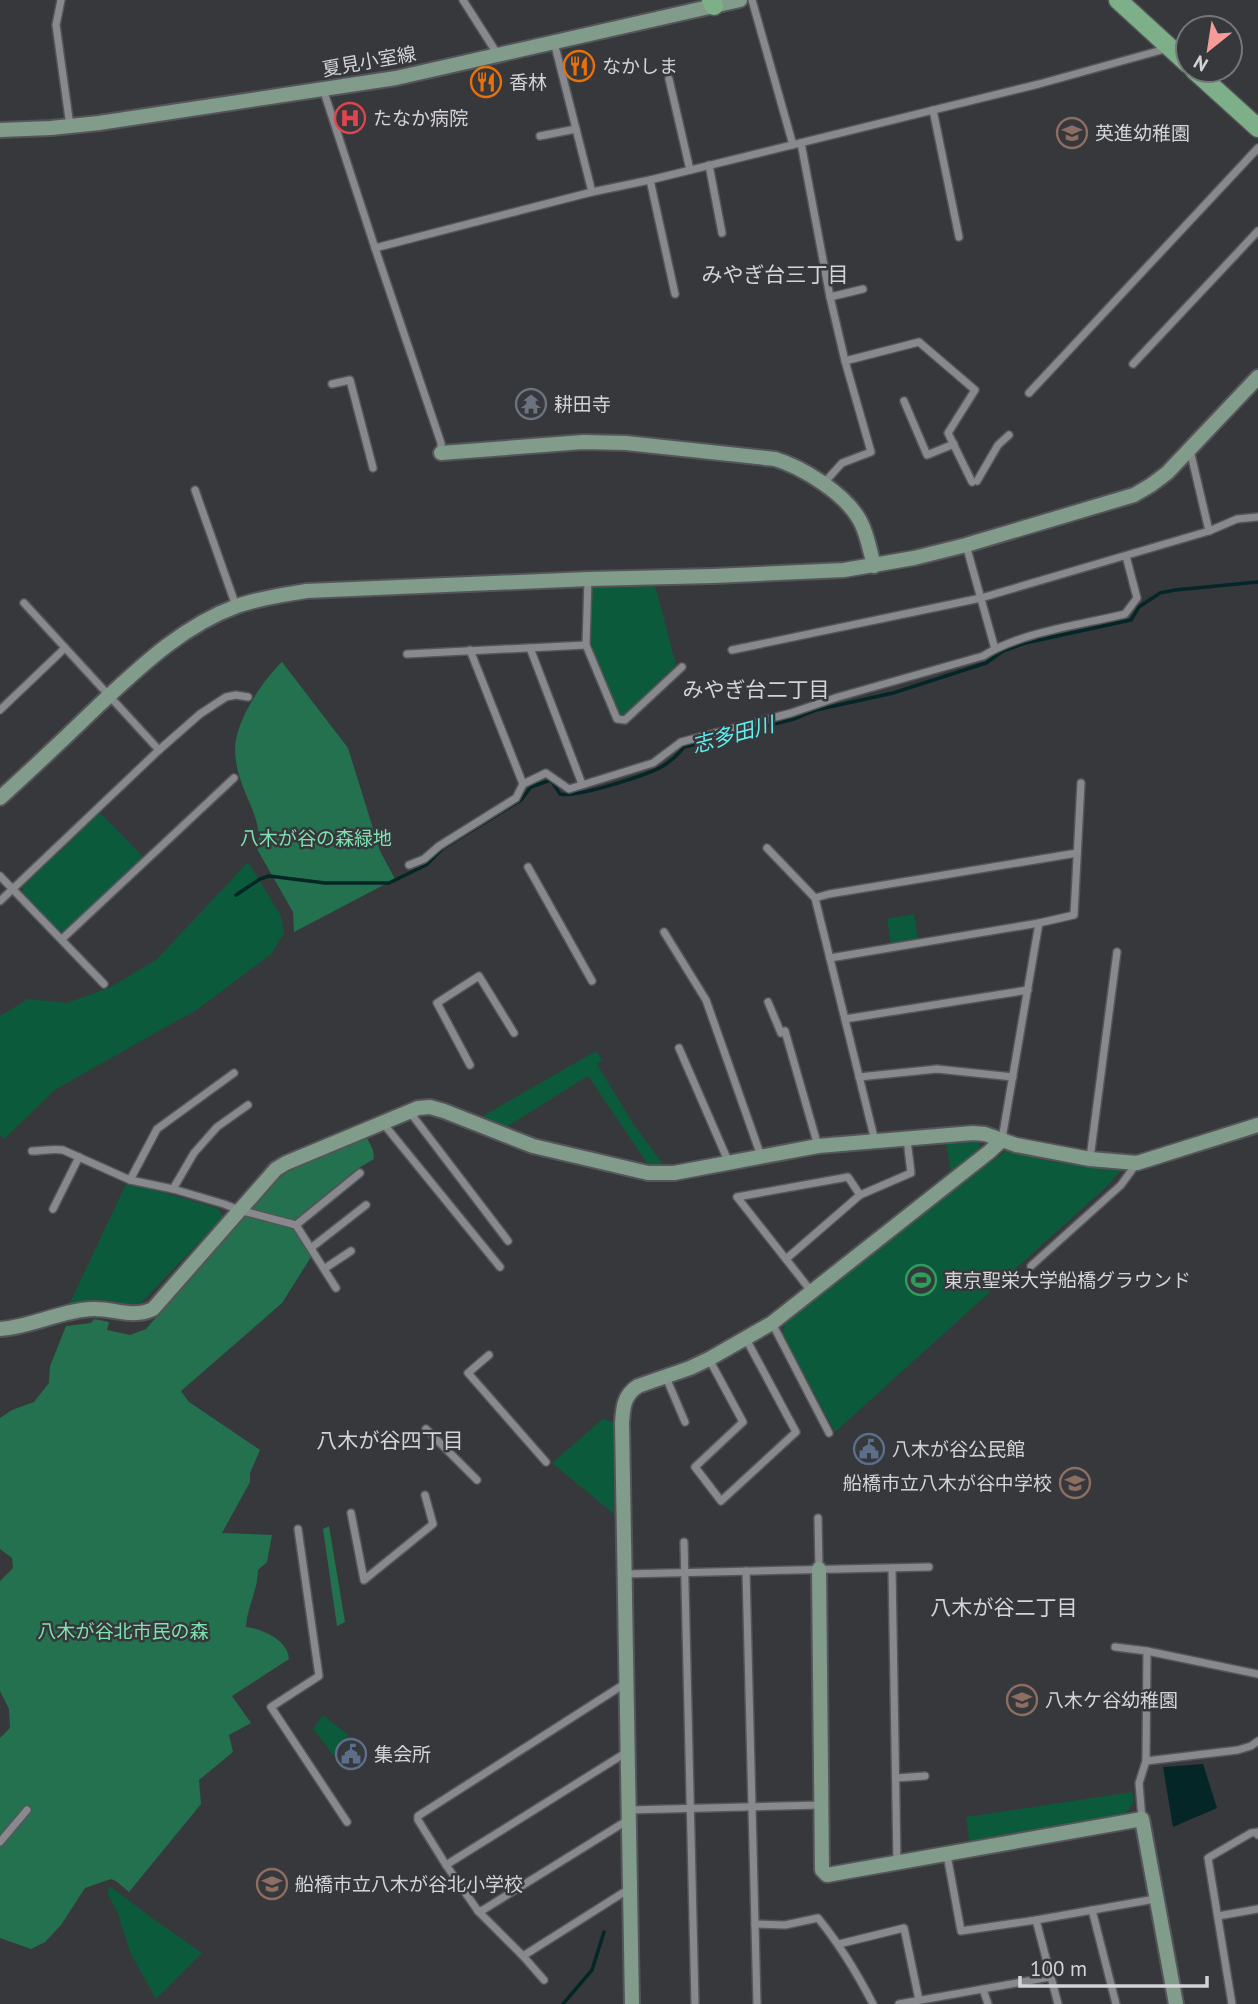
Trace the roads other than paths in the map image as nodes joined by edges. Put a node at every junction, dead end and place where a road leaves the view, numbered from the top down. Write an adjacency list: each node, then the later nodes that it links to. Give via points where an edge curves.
1 (61, 0): 15 (street, via 56,24)
2 (463, 0): 10 (street)
3 (740, 0): 6 (street, 夏見小室線)
4 (752, 0): 20 (street)
5 (1118, 0): 8 (main road)
6 (713, 3): 7 (street, 夏見小室線)
7 (554, 42): 10 (street, 夏見小室線); 17 (street)
8 (1170, 48): 9 (main road); 14 (street)
9 (1174, 52)
10 (498, 55): 13 (street, 夏見小室線)
11 (669, 79): 23 (street)
12 (1209, 84): 16 (main road)
13 (323, 89): 15 (street, 夏見小室線); 29 (street)
14 (933, 110): 20 (street); 28 (street)
15 (69, 126): 18 (street, 夏見小室線)
16 (1258, 128)
17 (576, 129): 19 (street); 25 (street)
18 (0, 130)
19 (540, 136)
20 (797, 144): 22 (street); 32 (street)
21 (1258, 148): 37 (street)
22 (709, 165): 23 (street); 27 (street)
23 (690, 170): 24 (street)
24 (650, 180): 25 (street); 31 (street)
25 (592, 192): 29 (street)
26 (1258, 231): 34 (street)
27 (722, 233)
28 (959, 237)
29 (374, 248): 42 (street)
30 (863, 289): 32 (street)
31 (675, 294)
32 (830, 297): 33 (street)
33 (845, 361): 40 (street, via 919,342 975,390 948,433); 44 (street, via 871,452 842,463)
34 (1133, 364)
35 (1258, 377): 41 (street)
36 (331, 384): 43 (street, via 350,380)
37 (1029, 393)
38 (904, 401): 40 (street, via 927,455)
39 (1009, 435): 40 (street, via 975,481)
40 (954, 444)
41 (1190, 450): 47 (street); 48 (street, via 1167,473 1134,495)
42 (441, 453): 44 (street, via 626,443 775,459)
43 (373, 468)
44 (824, 483): 50 (street, via 861,521)
45 (195, 490): 54 (street)
46 (1258, 517): 47 (street, via 1237,519)
47 (1209, 531): 49 (street)
48 (966, 545): 50 (street); 52 (street)
49 (1126, 556): 52 (street); 58 (street, via 1137,598 1125,614 1021,638)
50 (874, 566): 51 (street)
51 (588, 579): 54 (street, via 306,591); 55 (street)
52 (981, 598): 58 (street); 60 (street)
53 (24, 603): 56 (street)
54 (237, 606): 63 (street, via 170,642)
55 (586, 645): 57 (street); 62 (street, via 617,719 625,720)
56 (65, 648): 63 (street); 65 (street)
57 (530, 648): 59 (street); 70 (street)
58 (995, 649): 70 (street, via 681,742 653,763)
59 (470, 650): 61 (street); 69 (street)
60 (732, 650)
61 (407, 654)
62 (682, 667)
63 (109, 696): 66 (street); 71 (street)
64 (248, 697): 66 (street, via 226,698)
65 (0, 710)
66 (159, 750): 77 (street)
67 (234, 778): 82 (street)
68 (1081, 783): 73 (street)
69 (523, 784): 70 (street, via 546,773 569,789); 74 (street, via 516,798)
70 (582, 784)
71 (0, 798)
72 (767, 848): 78 (street)
73 (1077, 853): 78 (street); 80 (street, via 1074,915)
74 (409, 865)
75 (528, 867): 85 (street)
76 (0, 876): 77 (street)
77 (13, 889): 79 (street); 82 (street)
78 (815, 898): 84 (street)
79 (0, 901)
80 (1039, 923): 84 (street); 87 (street)
81 (664, 932): 105 (street, via 706,1000)
82 (62, 940): 86 (street)
83 (1117, 952): 107 (street)
84 (830, 958): 89 (street)
85 (592, 981)
86 (104, 984)
87 (1028, 990): 89 (street); 95 (street)
88 (768, 1002): 103 (street, via 780,1033 785,1031)
89 (845, 1019): 94 (street)
90 (514, 1033): 92 (street, via 479,976 437,1003)
91 (679, 1048): 108 (street)
92 (470, 1065)
93 (234, 1073): 111 (street, via 157,1129)
94 (859, 1077): 95 (street, via 937,1069); 101 (street)
95 (1013, 1077): 102 (street)
96 (248, 1105): 112 (street, via 217,1127 194,1153)
97 (408, 1110): 98 (street); 108 (street, via 430,1107 533,1146 648,1174); 118 (street)
98 (382, 1122): 116 (street, via 276,1169); 123 (street)
99 (1258, 1125): 109 (street)
100 (907, 1139): 101 (street); 102 (street, via 974,1133); 113 (street, via 911,1173)
101 (875, 1140): 103 (street)
102 (1002, 1140): 107 (street); 126 (street)
103 (818, 1146): 105 (street)
104 (32, 1151): 106 (street, via 55,1149)
105 (761, 1156): 108 (street)
106 (79, 1157): 111 (street); 115 (street)
107 (1090, 1159): 109 (street)
108 (729, 1163)
109 (1137, 1163): 122 (street, via 1121,1185)
110 (360, 1173): 117 (street)
111 (130, 1180): 112 (street)
112 (173, 1189): 116 (street)
113 (860, 1195): 121 (street); 121 (street, via 848,1177 737,1197)
114 (366, 1205): 119 (street)
115 (53, 1209)
116 (239, 1210): 117 (street); 128 (street, via 144,1314 93,1309)
117 (296, 1225): 119 (street)
118 (508, 1241)
119 (311, 1248): 124 (street)
120 (351, 1251): 124 (street)
121 (786, 1259): 126 (street)
122 (1031, 1266)
123 (500, 1267)
124 (324, 1269): 125 (street)
125 (336, 1288)
126 (811, 1291): 127 (street)
127 (772, 1323): 129 (street); 135 (street)
128 (0, 1329)
129 (746, 1339): 131 (street); 131 (street, via 796,1432 721,1501 695,1467 743,1422)
130 (489, 1355): 136 (street, via 468,1373)
131 (709, 1359): 132 (street)
132 (665, 1375): 133 (street); 148 (street, via 631,1390 623,1405)
133 (685, 1422)
134 (426, 1429): 137 (street)
135 (829, 1433)
136 (546, 1462)
137 (477, 1480)
138 (425, 1496): 139 (street, via 433,1524 364,1580)
139 (351, 1513)
140 (818, 1518): 145 (street)
141 (298, 1529): 164 (street, via 319,1676 271,1707)
142 (684, 1542): 147 (street)
143 (929, 1567): 144 (street)
144 (892, 1568): 145 (street); 157 (street)
145 (819, 1569): 146 (street); 158 (street)
146 (746, 1571): 147 (street); 159 (street)
147 (685, 1572): 148 (street); 160 (street)
148 (624, 1574): 152 (street)
149 (1115, 1647): 150 (street)
150 (1147, 1651): 151 (street); 155 (street)
151 (1258, 1674)
152 (626, 1683): 154 (street); 169 (street, via 418,1816)
153 (1258, 1741): 155 (street, via 1238,1750)
154 (627, 1751): 162 (street); 169 (street)
155 (1146, 1761): 163 (street, via 1139,1783)
156 (925, 1776): 157 (street)
157 (895, 1778): 168 (street)
158 (821, 1805): 159 (street); 168 (street, via 822,1870 827,1875)
159 (752, 1807): 160 (street); 177 (street)
160 (691, 1808): 162 (street); 185 (street)
161 (27, 1810): 166 (street)
162 (628, 1815): 170 (street); 174 (street)
163 (1142, 1819): 167 (street); 171 (street)
164 (347, 1822)
165 (1258, 1835): 175 (street, via 1251,1833 1208,1858)
166 (0, 1842)
167 (947, 1855): 168 (street); 176 (street, via 961,1931)
168 (897, 1863)
169 (446, 1865): 174 (street)
170 (630, 1888): 179 (street); 184 (street)
171 (1156, 1899): 173 (street); 192 (street)
172 (1258, 1909): 175 (street)
173 (1092, 1910): 176 (street); 191 (street)
174 (478, 1911): 179 (street)
175 (1218, 1916): 193 (street)
176 (1035, 1920): 180 (street)
177 (755, 1924): 178 (street, via 785,1925 818,1918); 186 (street)
178 (839, 1944): 183 (street, via 904,1928); 187 (street)
179 (523, 1956): 181 (street)
180 (1050, 1977): 182 (street); 190 (street)
181 (544, 1980)
182 (984, 1989): 183 (street); 189 (street)
183 (919, 2000): 188 (street)
184 (632, 2004)
185 (695, 2004)
186 (757, 2004)
187 (873, 2004)
188 (899, 2004)
189 (988, 2004)
190 (1058, 2004)
191 (1116, 2004)
192 (1176, 2004)
193 (1232, 2004)

